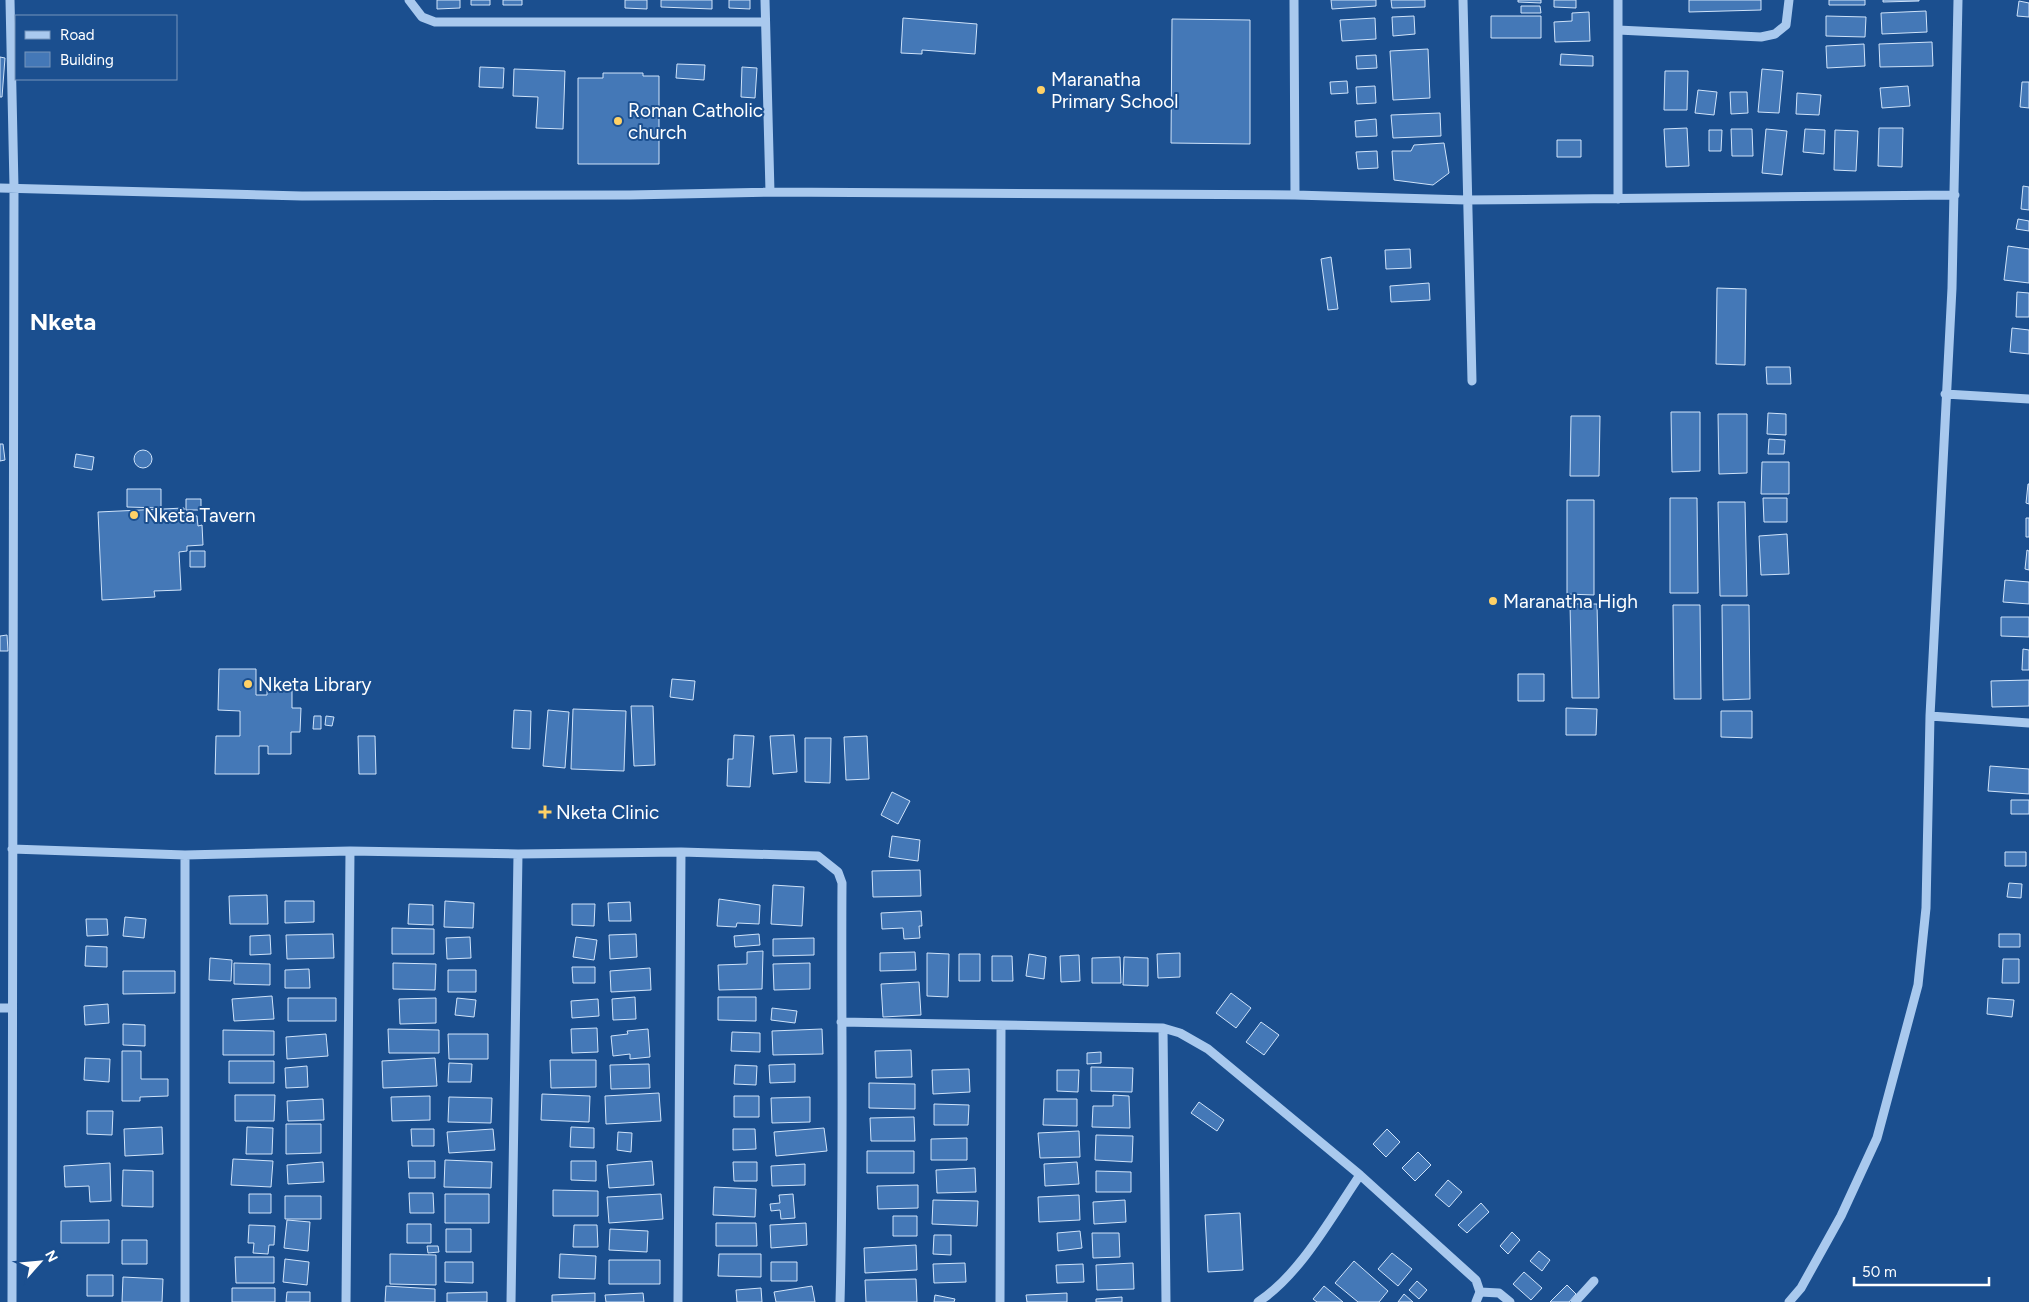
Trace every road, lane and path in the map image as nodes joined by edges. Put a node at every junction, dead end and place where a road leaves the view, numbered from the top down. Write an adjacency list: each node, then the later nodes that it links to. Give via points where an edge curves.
1 (10, 0): 11 (street)
2 (409, 0): 9 (street, via 422,17 435,22)
3 (765, 0): 9 (street)
4 (1294, 0): 14 (street)
5 (1463, 0): 17 (street)
6 (1618, 0): 10 (street)
7 (1789, 0): 10 (street, via 1786,25 1776,34)
8 (1958, 0): 15 (street)
9 (764, 22): 13 (street)
10 (1618, 30): 16 (street)
11 (14, 187): 12 (street); 13 (street, via 302,196); 23 (street)
12 (0, 188)
13 (770, 192): 14 (street)
14 (1295, 195): 17 (street)
15 (1955, 195): 16 (street); 19 (street)
16 (1618, 199): 17 (street)
17 (1466, 200): 18 (street)
18 (1472, 380)
19 (1945, 394): 20 (street); 21 (street)
20 (2029, 399)
21 (1930, 716): 22 (street); 48 (street, via 1926,908 1918,985 1877,1138 1841,1216 1801,1288)
22 (2029, 723)
23 (12, 849): 27 (street); 29 (street)
24 (350, 851): 26 (street); 27 (street); 38 (street)
25 (681, 852): 26 (street); 30 (street, via 818,856 838,872 842,883); 40 (street)
26 (518, 854): 39 (street)
27 (185, 855): 37 (street)
28 (0, 1008): 29 (street)
29 (12, 1008): 36 (street)
30 (841, 1022): 31 (street); 41 (street, via 843,1189)
31 (1001, 1027): 32 (street); 42 (street)
32 (1163, 1028): 33 (street, via 1180,1033 1208,1049); 43 (street)
33 (1360, 1175): 35 (street, via 1476,1280); 44 (street, via 1289,1278)
34 (1594, 1281): 47 (street)
35 (1480, 1292): 45 (street); 46 (street, via 1499,1293)
36 (12, 1302)
37 (185, 1302)
38 (346, 1302)
39 (511, 1302)
40 (678, 1302)
41 (840, 1302)
42 (1000, 1302)
43 (1166, 1302)
44 (1258, 1302)
45 (1476, 1302)
46 (1510, 1302)
47 (1575, 1302)
48 (1789, 1302)

